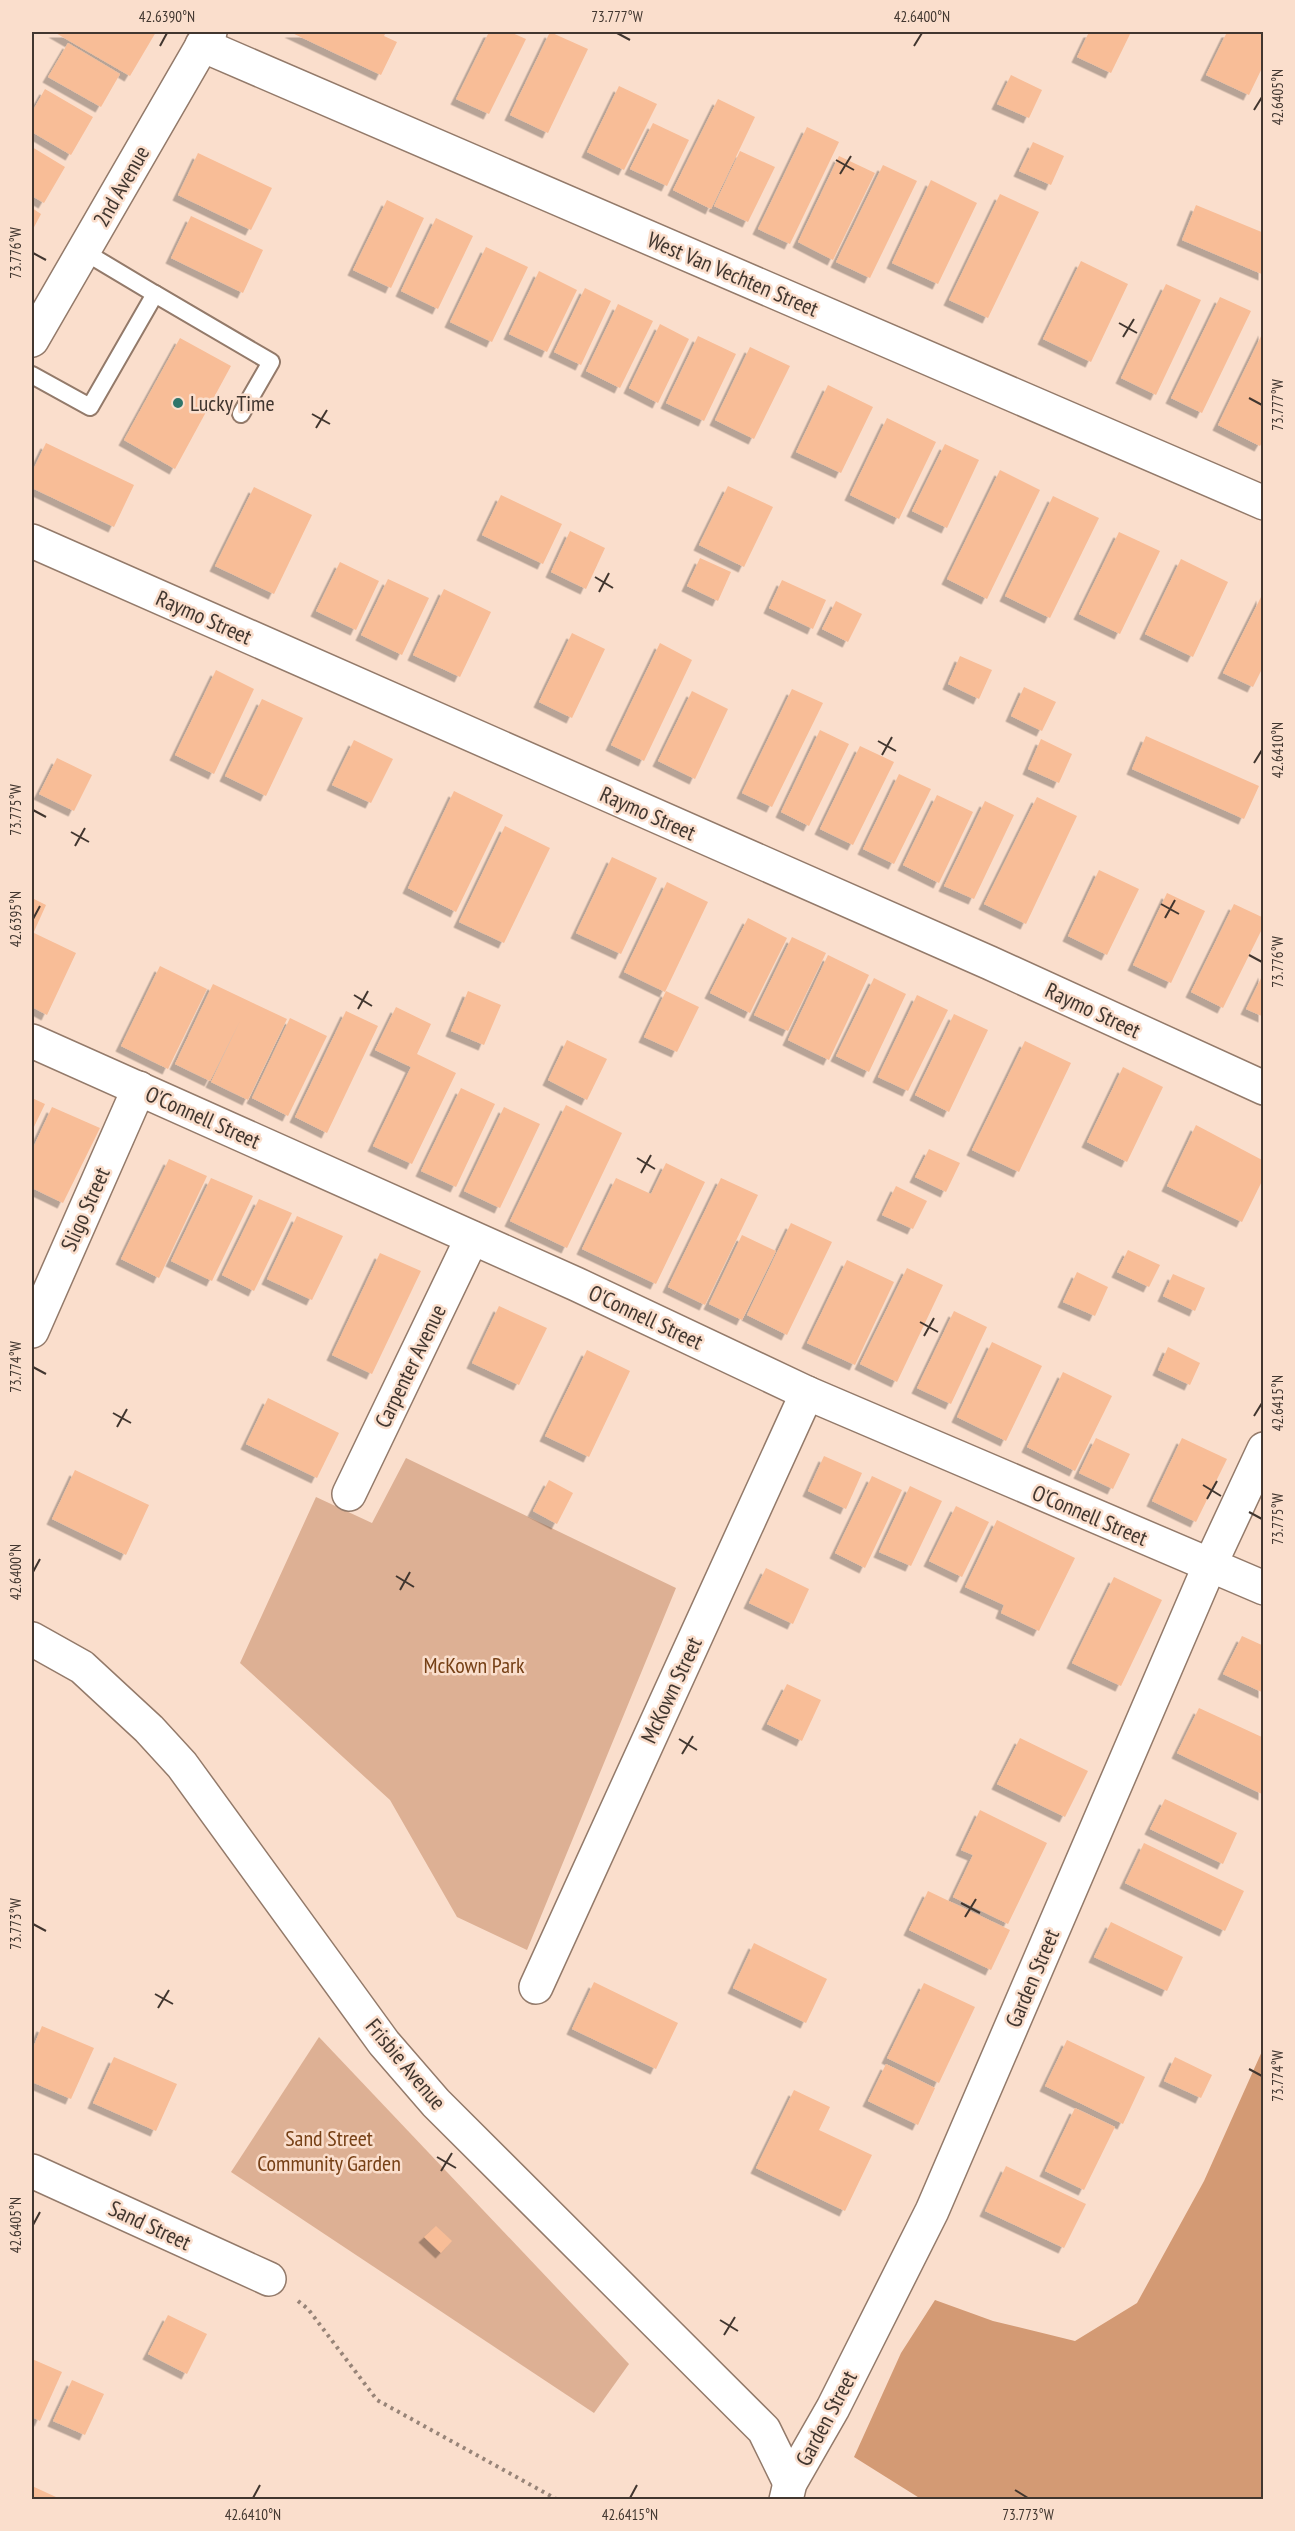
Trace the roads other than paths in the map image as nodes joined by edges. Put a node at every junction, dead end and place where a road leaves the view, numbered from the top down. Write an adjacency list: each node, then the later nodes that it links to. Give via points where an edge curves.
1 (206, 38): 2 (street, 2nd Avenue); 7 (street, West Van Vechten Street)
2 (83, 251): 3 (lane); 4 (street, 2nd Avenue)
3 (155, 294): 5 (lane, via 90,407); 6 (lane, via 271,362)
4 (32, 340)
5 (32, 375)
6 (241, 414)
7 (1263, 503)
8 (32, 542): 11 (street, Raymo Street, via 979,958)
9 (32, 1041): 10 (street, O'Connell Street)
10 (139, 1088): 12 (street, O'Connell Street); 13 (street, Sligo Street)
11 (1263, 1088)
12 (472, 1238): 14 (street, O'Connell Street); 16 (street, Carpenter Avenue)
13 (32, 1331)
14 (807, 1394): 17 (street, O'Connell Street); 20 (street, McKown Street)
15 (1263, 1449): 17 (street, Garden Street)
16 (349, 1494)
17 (1209, 1567): 18 (street, O'Connell Street); 23 (street, Garden Street, via 932,2211)
18 (1263, 1588)
19 (32, 1639): 23 (street, Frisbie Avenue, via 82,1667 182,1765 384,2043 436,2103 764,2430)
20 (536, 1987)
21 (32, 2171): 22 (street, Sand Street)
22 (269, 2279)
23 (788, 2491)

